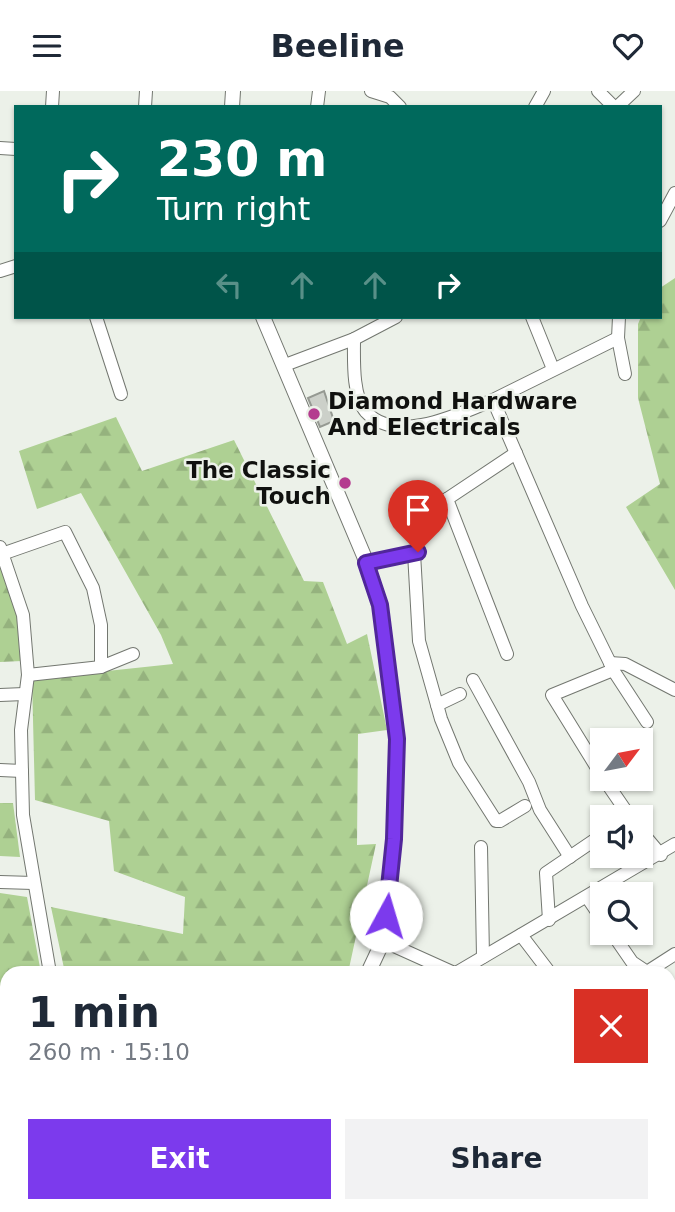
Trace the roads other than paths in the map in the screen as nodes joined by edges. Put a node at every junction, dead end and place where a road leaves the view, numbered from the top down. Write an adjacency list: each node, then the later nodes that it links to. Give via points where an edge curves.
1 (371, 91): 4 (street)
2 (598, 91): 5 (street)
3 (634, 91): 6 (street)
4 (398, 105)
5 (613, 105)
6 (617, 105)
7 (675, 193): 8 (street)
8 (662, 217)
9 (97, 319): 19 (street)
10 (264, 319): 16 (street)
11 (392, 319): 15 (street)
12 (533, 319): 17 (street)
13 (619, 319): 14 (street)
14 (618, 338): 17 (street); 18 (street)
15 (354, 339): 16 (street); 20 (street, via 357,390 365,411 382,423 411,426 439,422)
16 (285, 365): 25 (street)
17 (552, 369): 20 (street)
18 (625, 374)
19 (121, 394)
20 (493, 400): 21 (street)
21 (516, 453): 22 (street); 28 (street)
22 (447, 499): 23 (street); 27 (street)
23 (414, 519)
24 (1, 550): 29 (street, via 65,532 93,588 101,625); 30 (street, via 23,615)
25 (366, 563): 36 (street, via 416,552 418,632); 54 (street, via 380,605 397,739 394,839)
26 (133, 654): 29 (street)
27 (507, 654)
28 (612, 666): 32 (street, via 625,664); 37 (street); 38 (street, via 552,695)
29 (101, 667): 30 (street)
30 (28, 675): 33 (street)
31 (473, 680): 47 (street, via 540,810)
32 (675, 690)
33 (24, 694): 35 (street); 40 (street)
34 (460, 694): 36 (street)
35 (0, 695)
36 (437, 705): 41 (street, via 459,763 496,821)
37 (647, 722)
38 (590, 756)
39 (0, 770): 40 (street)
40 (22, 771): 49 (street)
41 (525, 806)
42 (590, 843): 47 (street)
43 (675, 844): 46 (street)
44 (653, 845): 46 (street)
45 (481, 847): 57 (street)
46 (661, 855): 50 (street)
47 (570, 857): 52 (street, via 546,873)
48 (0, 882): 49 (street)
49 (33, 883): 58 (street)
50 (587, 897): 51 (street); 52 (street)
51 (590, 901)
52 (549, 919): 53 (street)
53 (521, 935): 57 (street); 62 (street)
54 (383, 941): 59 (street); 60 (street)
55 (621, 945): 63 (street)
56 (675, 954): 64 (street)
57 (483, 957): 61 (street)
58 (49, 966)
59 (371, 966)
60 (439, 966)
61 (467, 966)
62 (545, 966)
63 (639, 966)
64 (656, 966)

